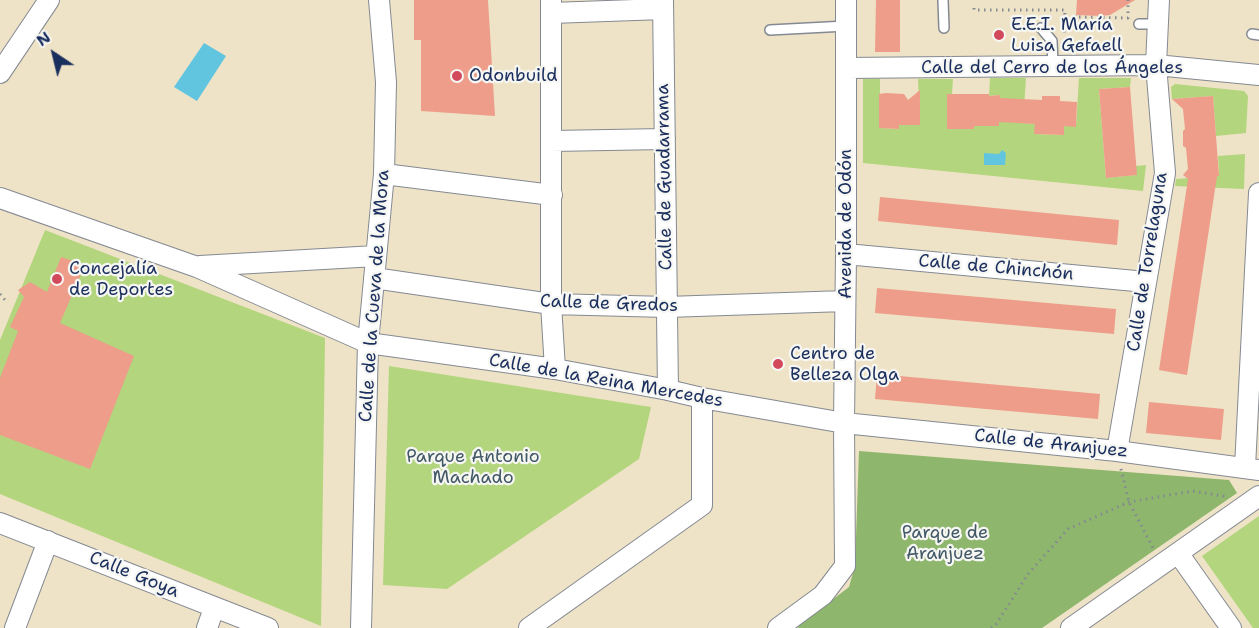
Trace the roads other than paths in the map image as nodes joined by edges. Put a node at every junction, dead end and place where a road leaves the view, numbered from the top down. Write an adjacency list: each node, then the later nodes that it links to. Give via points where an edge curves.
1 (49, 0): 15 (street)
2 (379, 0): 19 (street, Calle de la Cueva de la Mora, via 386,82)
3 (846, 0): 8 (street, Avenida de Odón)
4 (942, 0): 9 (lane)
5 (1159, 0): 12 (street, Calle de Torrelaguna)
6 (663, 5): 7 (street); 17 (street, Calle de Guadarrama)
7 (551, 7): 18 (street)
8 (846, 26): 11 (lane); 14 (street, Avenida de Odón)
9 (944, 28)
10 (1041, 28): 13 (lane, via 1052,41)
11 (770, 30)
12 (1156, 65): 13 (street, Calle del Cerro de los Ángeles); 16 (street, Calle del Cerro de los Ángeles); 27 (street, Calle de Torrelaguna, via 1165,173)
13 (1053, 66): 14 (street, Calle del Cerro de los Ángeles)
14 (846, 69): 23 (street, Avenida de Odón)
15 (0, 73)
16 (1259, 75)
17 (665, 139): 18 (street); 30 (street, Calle de Guadarrama)
18 (551, 141): 21 (street)
19 (384, 174): 21 (street); 24 (street, Calle de la Cueva de la Mora)
20 (1259, 193): 37 (street)
21 (552, 195): 29 (street)
22 (0, 198): 25 (street, Calle de la Reina Mercedes)
23 (846, 254): 27 (street, Calle de Chinchón); 28 (street, Avenida de Odón)
24 (376, 256): 25 (street); 26 (street, Calle de la Cueva de la Mora)
25 (197, 267): 31 (street, Calle de la Reina Mercedes)
26 (374, 278): 29 (street, Calle de Gredos); 31 (street, Calle de la Cueva de la Mora)
27 (1146, 282): 36 (street, Calle de Torrelaguna)
28 (845, 301): 30 (street, Calle de Gredos); 35 (street, Avenida de Odón)
29 (551, 304): 30 (street, Calle de Gredos); 32 (street)
30 (667, 307): 33 (street, Calle de Guadarrama)
31 (368, 343): 32 (street, Calle de la Reina Mercedes); 46 (street, Calle de la Cueva de la Mora)
32 (555, 369): 33 (street, Calle de la Reina Mercedes)
33 (668, 390): 34 (street, Calle de la Reina Mercedes)
34 (702, 398): 35 (street, Calle de la Reina Mercedes); 47 (street, via 702,505)
35 (843, 423): 36 (street, Calle de Aranjuez); 48 (street, Avenida de Odón, via 845,566 823,595)
36 (1117, 451): 37 (street, Calle de Aranjuez)
37 (1252, 468)
38 (1259, 496): 41 (street)
39 (0, 523): 40 (street, Calle Goya)
40 (48, 541): 42 (street, Calle Goya); 43 (street)
41 (1178, 553): 49 (street); 50 (street)
42 (214, 608): 44 (street); 45 (street, Calle Goya)
43 (15, 628)
44 (207, 628)
45 (268, 628)
46 (361, 628)
47 (529, 628)
48 (778, 628)
49 (1071, 628)
50 (1231, 628)

